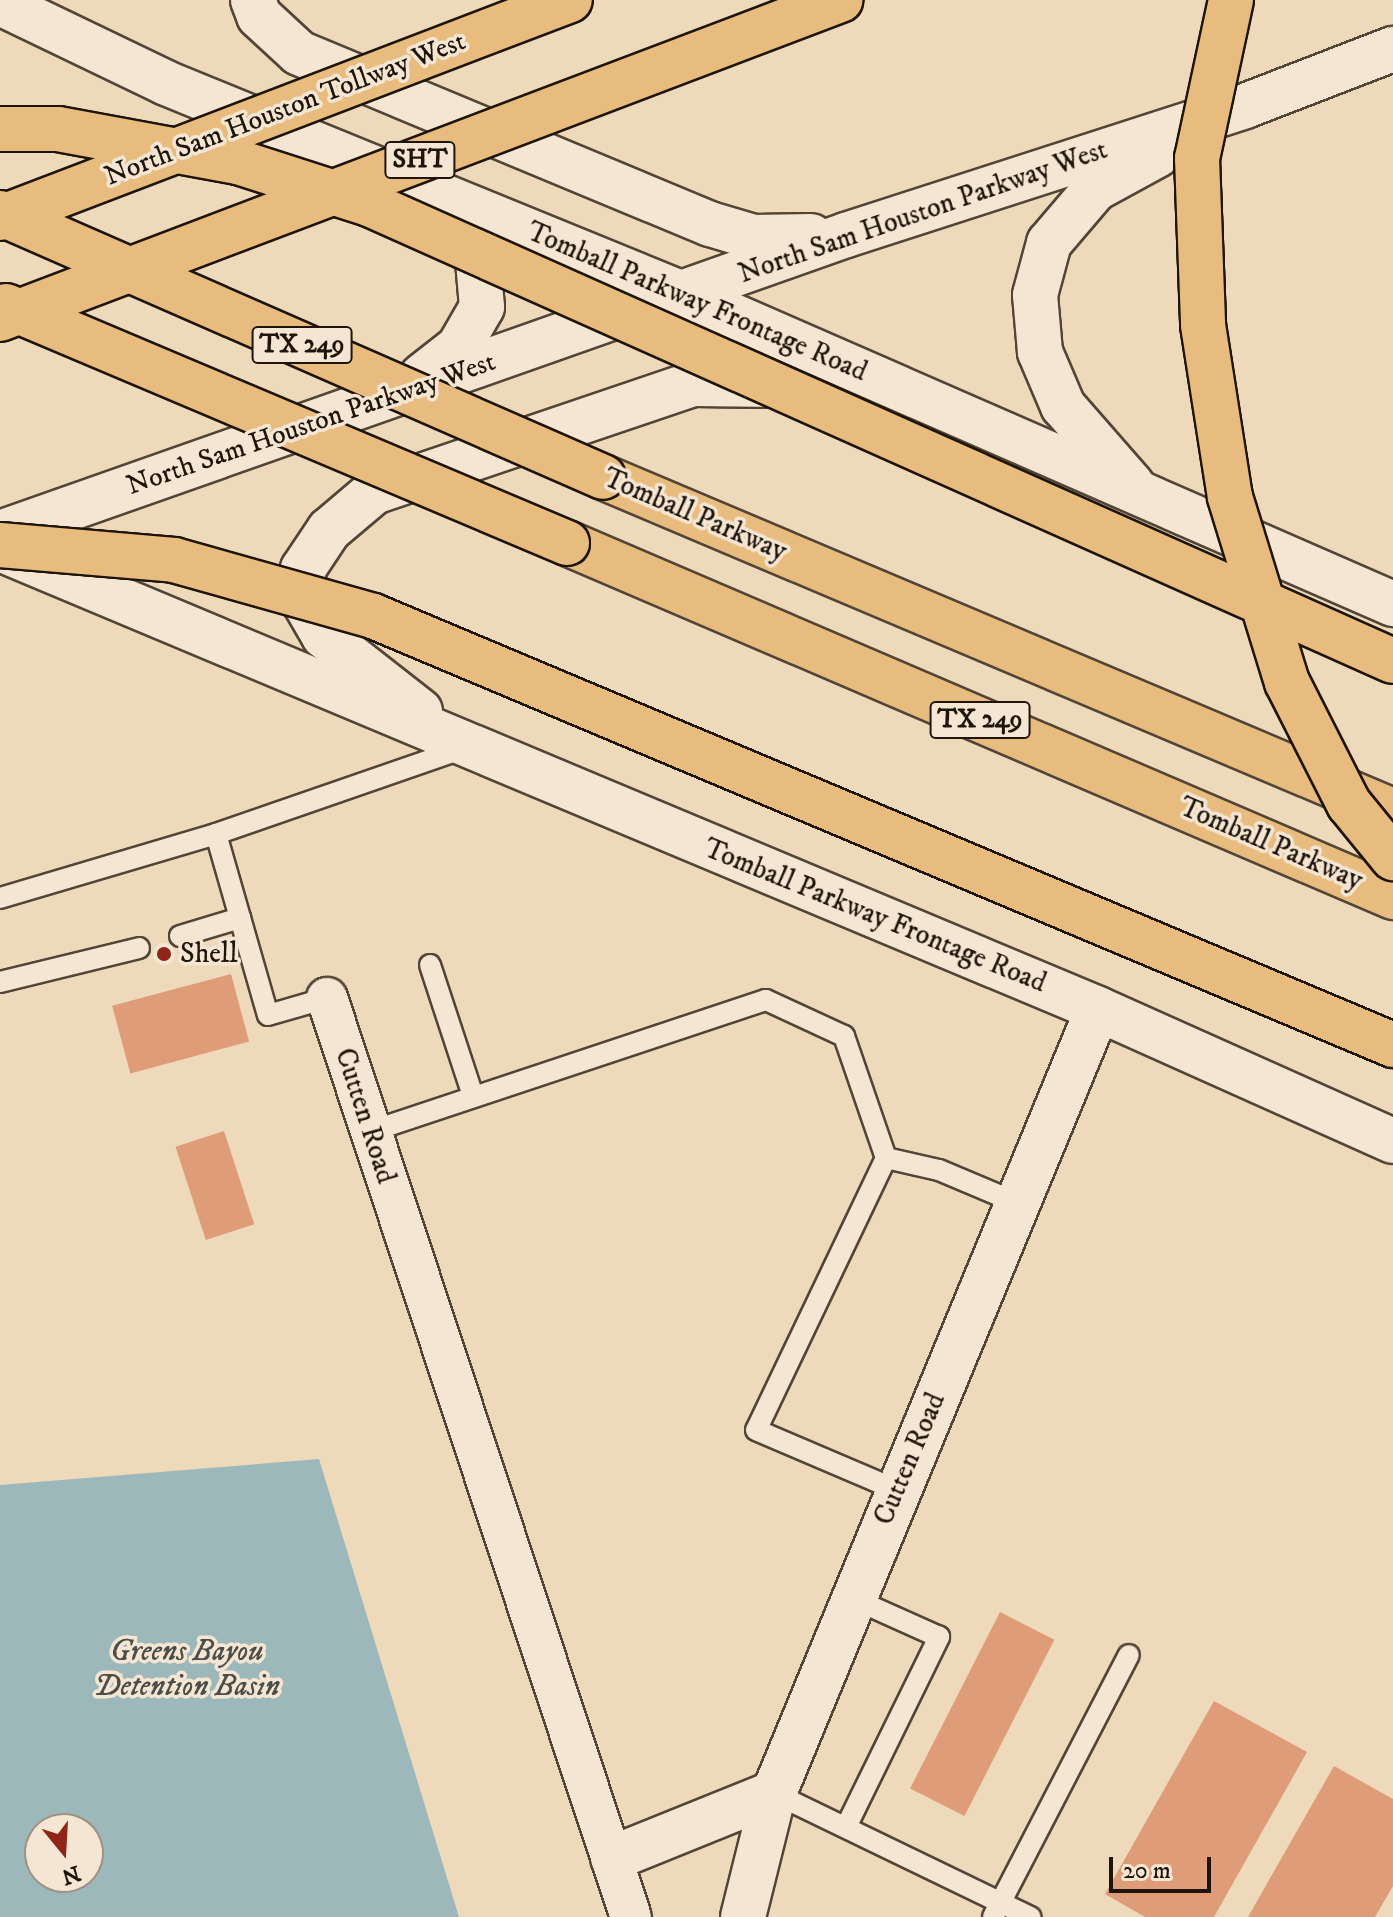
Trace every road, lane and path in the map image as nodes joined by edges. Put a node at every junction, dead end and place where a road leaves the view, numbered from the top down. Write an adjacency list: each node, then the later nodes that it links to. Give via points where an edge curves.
1 (253, 0): 11 (main road, via 259,16 299,53 710,224 754,237)
2 (570, 0): 10 (highway, North Sam Houston Tollway West, bridge)
3 (840, 0): 14 (highway, SHT, bridge)
4 (1231, 0): 25 (highway, bridge, via 1197,158 1203,325 1230,497 1287,682 1349,804)
5 (0, 3): 9 (main road, Tomball Parkway Frontage Road, via 166,83)
6 (1393, 49): 7 (main road, North Sam Houston Parkway West)
7 (1245, 106): 11 (main road, North Sam Houston Parkway West); 17 (main road, via 1095,189 1049,243 1035,295 1040,352 1063,406)
8 (0, 129): 21 (highway, bridge, via 58,129 238,162 369,204)
9 (414, 184): 12 (main road, Tomball Parkway Frontage Road); 15 (main road, via 467,235 480,270 482,307 459,347)
10 (0, 216): 23 (highway, Tomball Parkway / TX 249, bridge)
11 (846, 235): 12 (main road, North Sam Houston Parkway West)
12 (683, 294): 15 (main road, North Sam Houston Parkway West); 16 (main road, Tomball Parkway Frontage Road)
13 (0, 303): 26 (highway, Tomball Parkway / TX 249, bridge)
14 (0, 319)
15 (389, 397): 18 (main road, North Sam Houston Parkway West)
16 (955, 413): 17 (main road, Tomball Parkway Frontage Road); 22 (main road, via 809,385 693,384 374,492 329,530 303,569 304,602 324,636)
17 (1138, 493): 20 (main road, Tomball Parkway Frontage Road)
18 (0, 533)
19 (0, 547): 22 (main road, Tomball Parkway Frontage Road); 35 (highway, bridge, via 174,560 373,616)
20 (1393, 604)
21 (1393, 661)
22 (466, 747): 24 (lane); 34 (main road, Tomball Parkway Frontage Road)
23 (1393, 811)
24 (216, 834): 27 (lane); 28 (lane)
25 (1393, 858)
26 (1393, 897)
27 (0, 898)
28 (240, 918): 29 (lane); 33 (lane, via 268,1015)
29 (180, 936)
30 (139, 948): 32 (lane)
31 (430, 965): 36 (lane)
32 (0, 982)
33 (327, 998): 37 (street, Cutten Road)
34 (1098, 1009): 38 (main road, Tomball Parkway Frontage Road); 40 (main road, Cutten Road)
35 (1393, 1045)
36 (473, 1096): 37 (lane); 39 (lane, via 766,1000 844,1036)
37 (369, 1132): 46 (street, Cutten Road)
38 (1393, 1141)
39 (886, 1158): 40 (lane, via 939,1170); 41 (lane, via 756,1430)
40 (1017, 1203): 41 (main road, Cutten Road)
41 (897, 1490): 42 (main road, Cutten Road)
42 (852, 1598): 44 (main road, Cutten Road); 45 (lane, via 939,1637)
43 (1129, 1655): 47 (lane)
44 (774, 1793): 45 (lane); 46 (main road); 49 (main road, Cutten Road)
45 (846, 1827): 47 (lane)
46 (613, 1858): 48 (street, Cutten Road)
47 (997, 1909): 50 (lane)
48 (631, 1917)
49 (743, 1917)
50 (1031, 1917)

